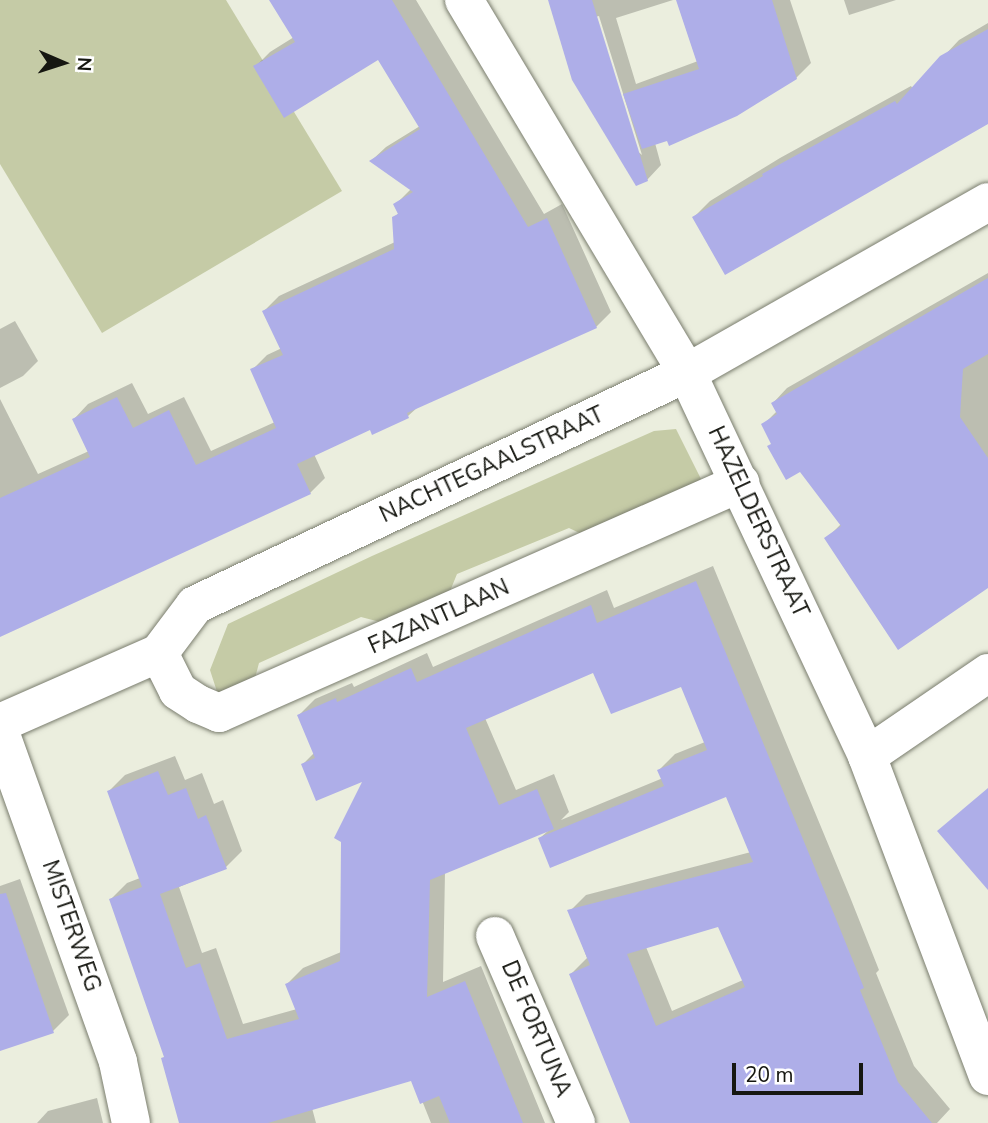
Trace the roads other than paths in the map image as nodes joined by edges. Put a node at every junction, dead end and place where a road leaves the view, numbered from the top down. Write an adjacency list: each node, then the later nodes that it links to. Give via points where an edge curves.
1 (464, 0): 3 (street, HAZELDERSTRAAT)
2 (988, 202): 3 (street, NACHTEGAALSTRAAT)
3 (687, 373): 4 (street, HAZELDERSTRAAT); 5 (street, NACHTEGAALSTRAAT, via 195,605)
4 (740, 484): 5 (street, FAZANTLAAN, via 219,712 178,691); 9 (street, HAZELDERSTRAAT)
5 (159, 653): 7 (street, NACHTEGAALSTRAAT)
6 (988, 673): 9 (street)
7 (0, 723)
8 (0, 733): 12 (street, MISTERWEG, via 118,1062)
9 (867, 756): 11 (street, HAZELDERSTRAAT)
10 (495, 936): 13 (street, DE FORTUNA)
11 (988, 1076)
12 (131, 1123)
13 (576, 1123)

